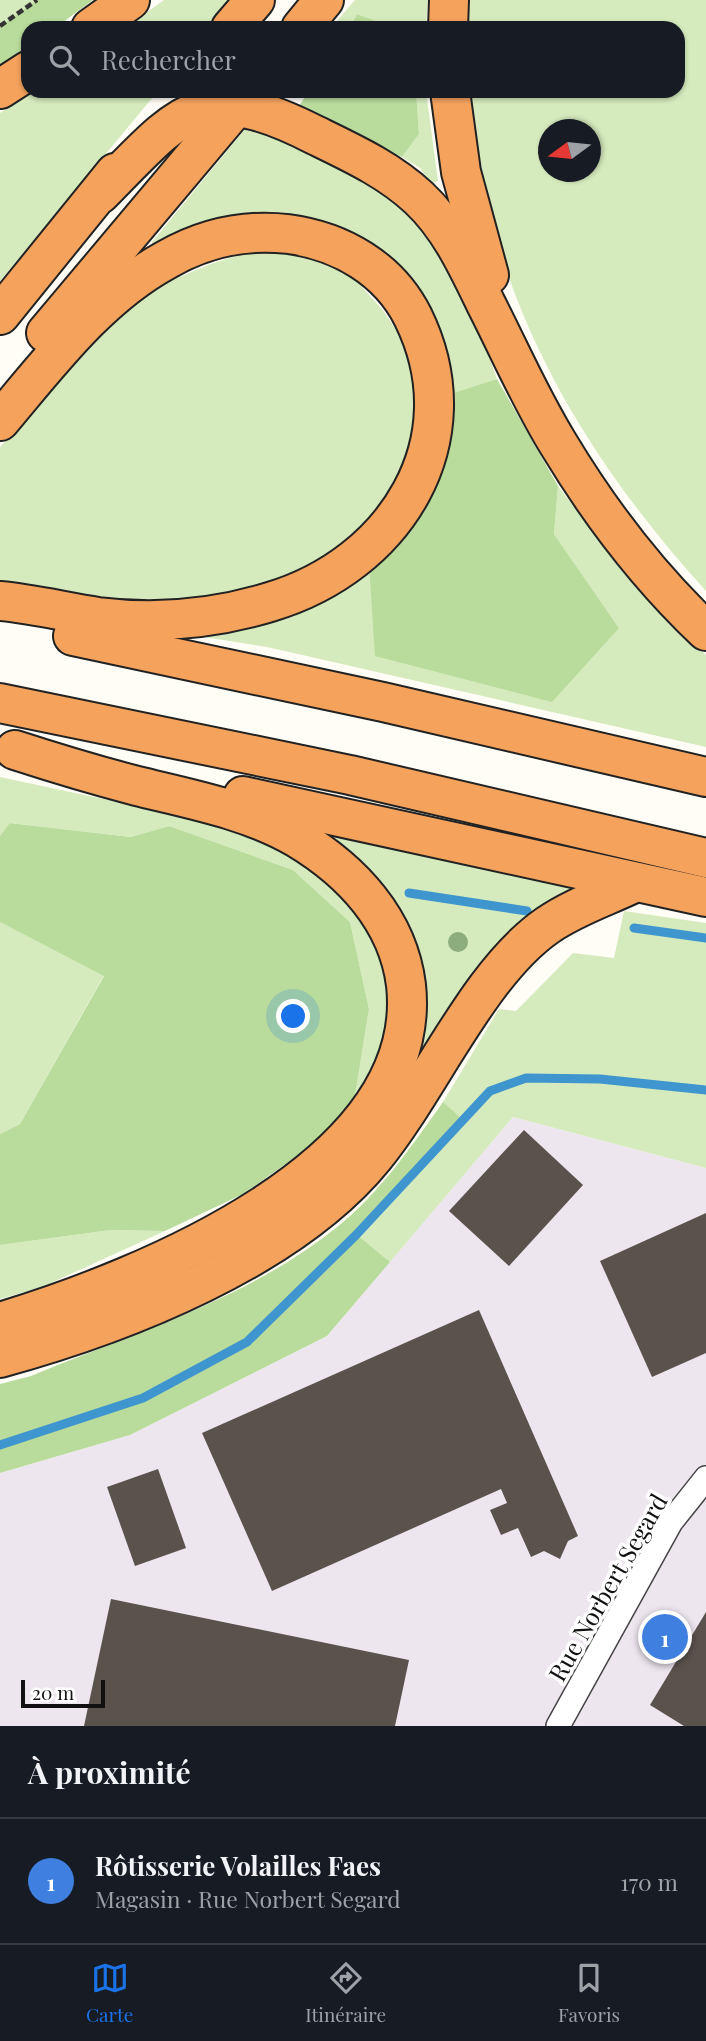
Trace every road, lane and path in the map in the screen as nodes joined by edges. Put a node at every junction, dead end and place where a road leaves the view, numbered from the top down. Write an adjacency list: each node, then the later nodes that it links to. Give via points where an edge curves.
1 (37, 0): 10 (path)
2 (130, 0): 6 (highway)
3 (255, 0): 7 (highway)
4 (324, 0): 8 (highway)
5 (449, 0): 9 (highway)
6 (101, 21)
7 (237, 21)
8 (306, 21)
9 (448, 21)
10 (0, 26)
11 (21, 76): 12 (highway)
12 (0, 89)
13 (172, 98): 16 (highway)
14 (243, 98): 16 (highway, via 173,124); 18 (highway, via 370,163 417,196 455,244); 19 (highway)
15 (451, 98): 18 (highway, via 461,172)
16 (100, 194): 17 (highway)
17 (0, 315)
18 (517, 364): 23 (highway, via 544,421 592,498 648,571)
19 (0, 388)
20 (0, 421): 21 (highway, via 80,329 138,277 183,251 239,233 310,237 375,269 410,311 428,351 436,387 430,448 405,501 363,551 309,586 243,609 166,620 97,617)
21 (0, 601)
22 (0, 621): 26 (highway)
23 (706, 631)
24 (0, 703): 27 (highway, via 363,778)
25 (8, 748): 28 (highway); 30 (highway, via 224,808 296,838 360,887 379,912 403,963 407,997 403,1040 391,1074 354,1131 323,1162 278,1197 170,1256)
26 (706, 776)
27 (706, 858)
28 (634, 883): 29 (highway); 31 (highway, via 573,909 521,948 373,1158 315,1214 282,1238 201,1282 97,1327)
29 (706, 897)
30 (0, 1322)
31 (0, 1358)
32 (706, 1478): 33 (street, Rue Norbert Segard, via 671,1522)
33 (558, 1726)

